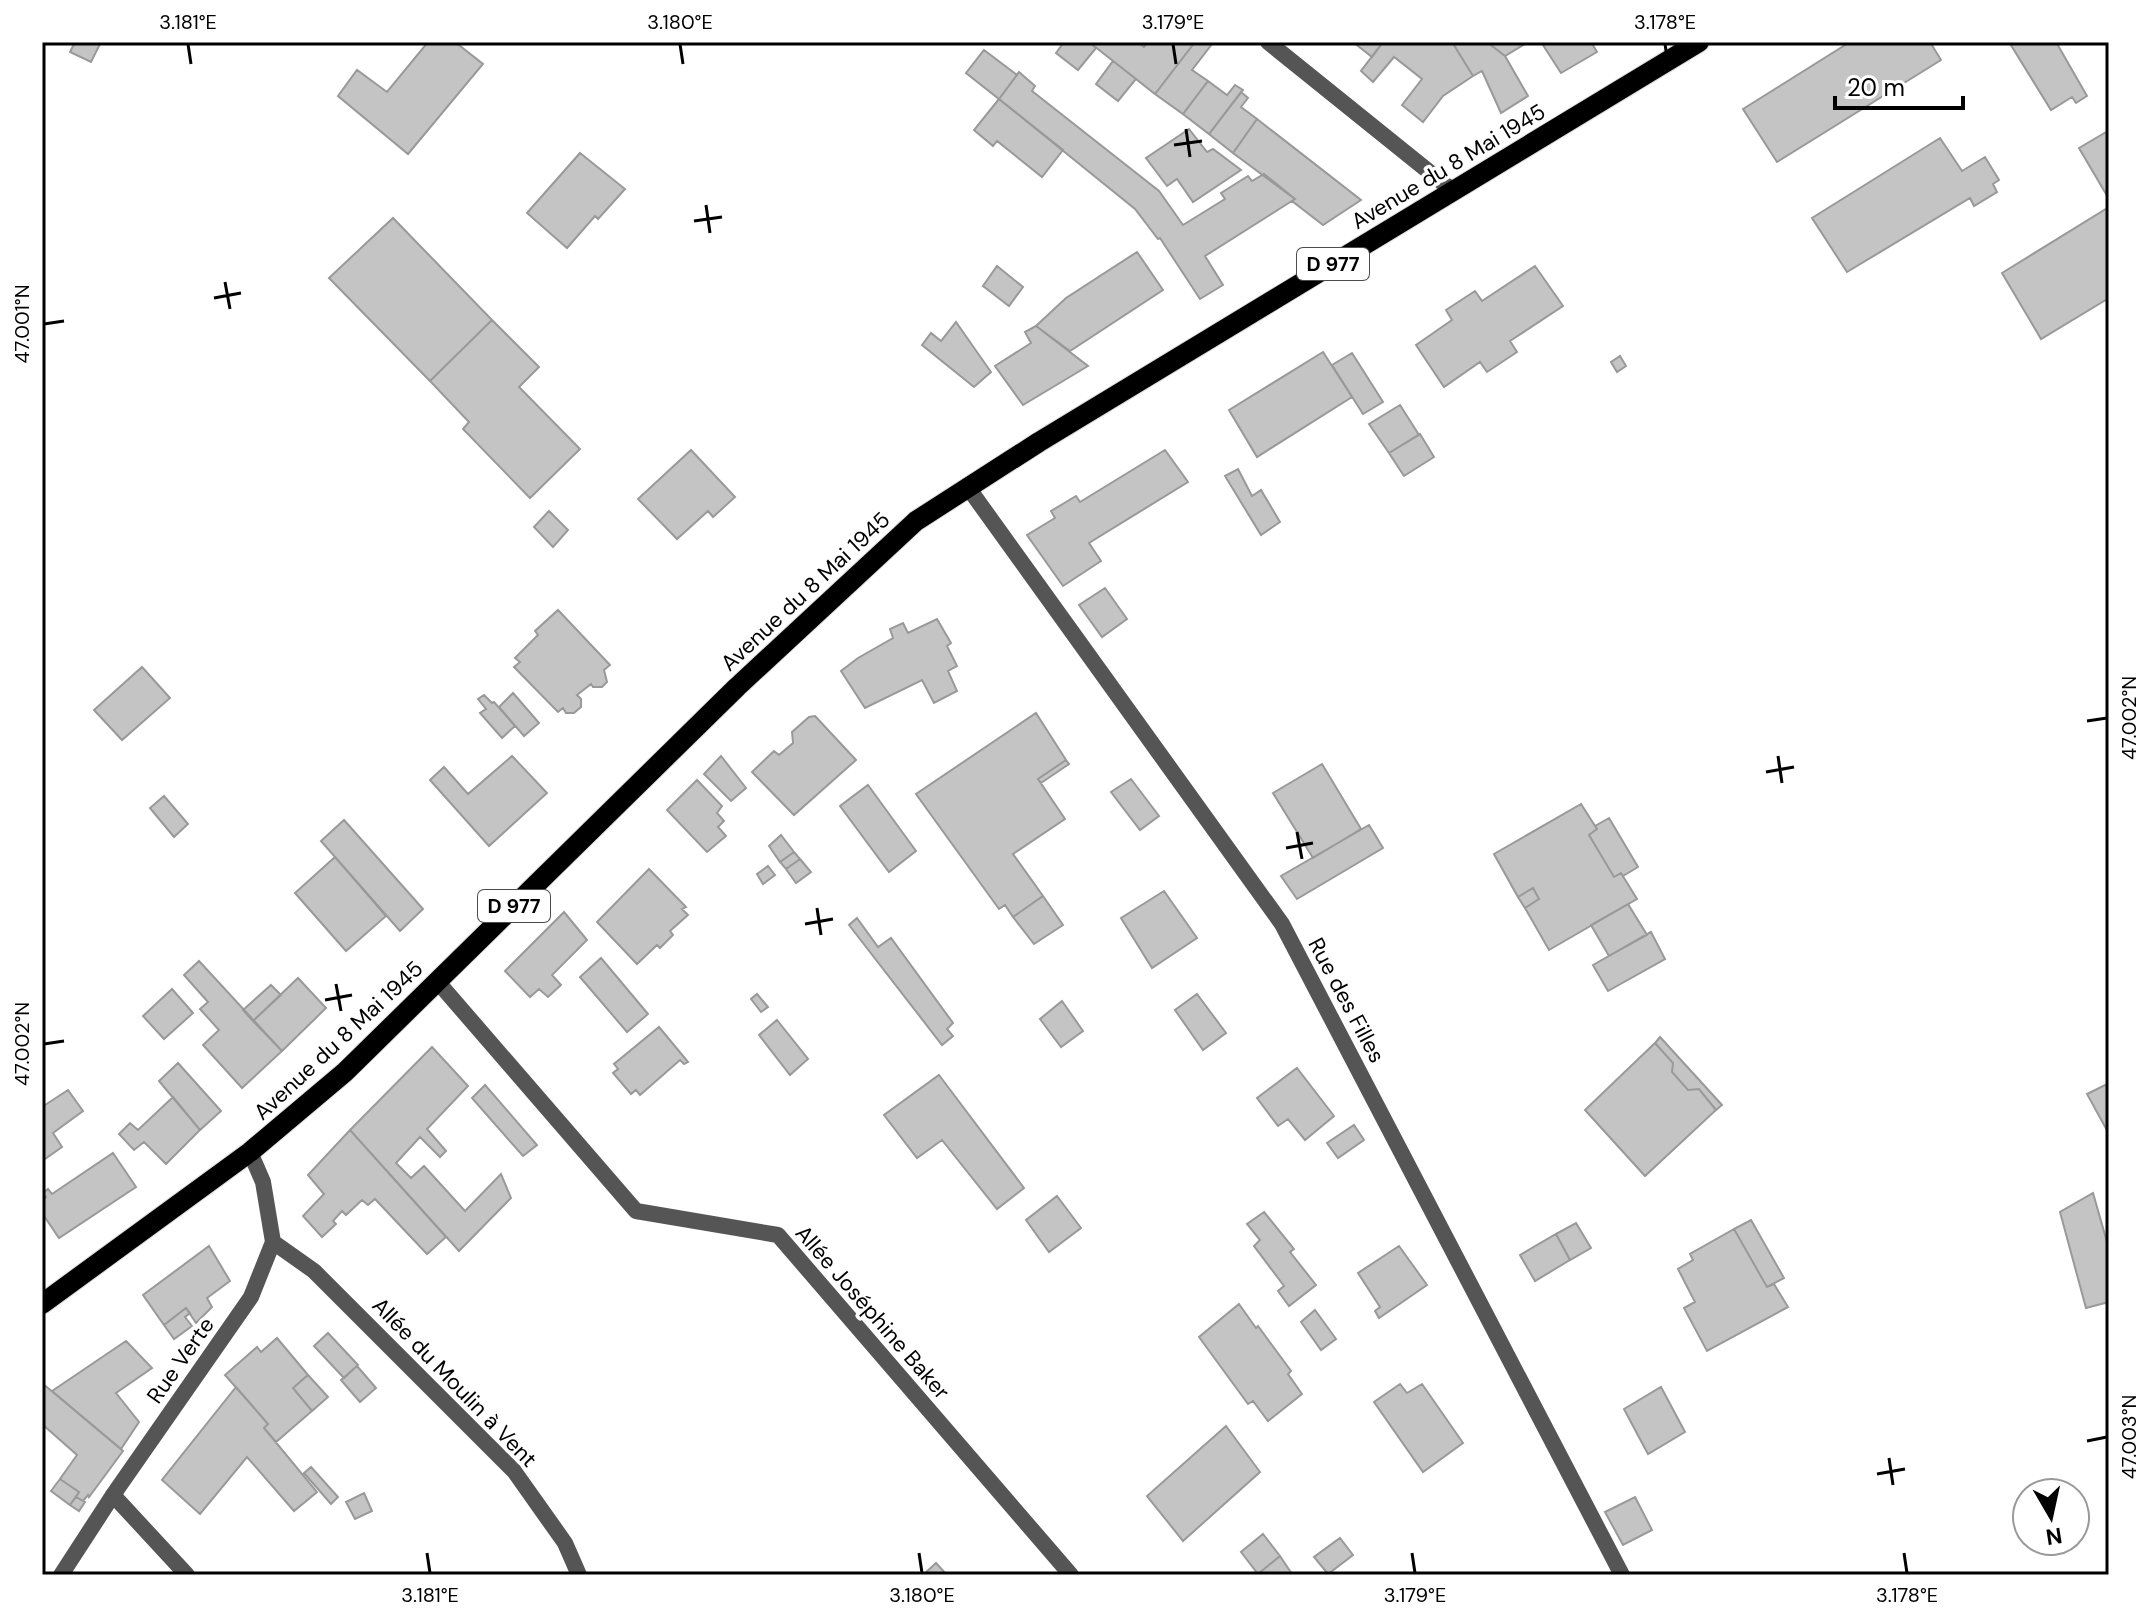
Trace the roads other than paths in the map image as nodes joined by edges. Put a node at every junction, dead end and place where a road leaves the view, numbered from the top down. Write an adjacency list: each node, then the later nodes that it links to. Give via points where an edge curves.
1 (1268, 42): 3 (street)
2 (1699, 42): 3 (main road, Avenue du 8 Mai 1945 / D 977)
3 (1453, 191): 4 (main road, Avenue du 8 Mai 1945 / D 977)
4 (967, 486): 5 (main road, Avenue du 8 Mai 1945 / D 977, via 916,521 737,687); 14 (street, Rue des Filles, via 1282,924)
5 (437, 981): 6 (main road, Avenue du 8 Mai 1945 / D 977, via 345,1072); 13 (street, Allée Joséphine Baker, via 636,1211 778,1235)
6 (250, 1152): 7 (street, via 263,1182); 8 (main road, Avenue du 8 Mai 1945 / D 977)
7 (273, 1242): 9 (street, Rue Verte, via 251,1297); 12 (street, Allée du Moulin à Vent, via 314,1271 514,1471 565,1543)
8 (42, 1304)
9 (113, 1495): 10 (street, Rue Verte); 11 (street)
10 (61, 1575)
11 (187, 1575)
12 (579, 1575)
13 (1071, 1575)
14 (1622, 1575)

